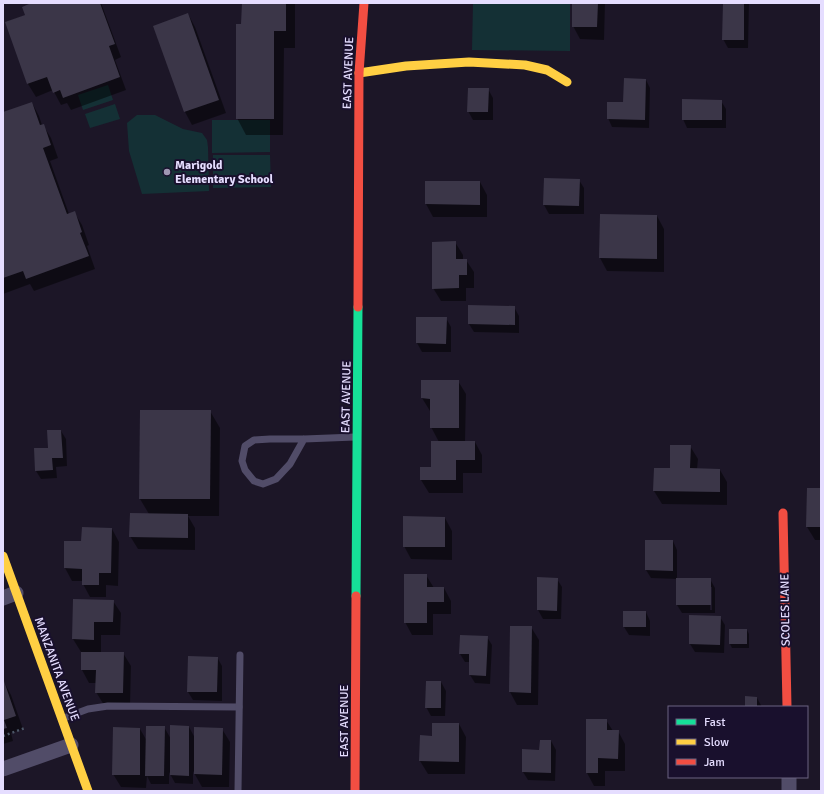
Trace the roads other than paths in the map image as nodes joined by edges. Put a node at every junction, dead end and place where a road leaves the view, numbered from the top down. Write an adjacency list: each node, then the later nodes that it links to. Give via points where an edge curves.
1 (364, 3): 2 (main road, EAST AVENUE)
2 (359, 73): 3 (main road, via 406,66 469,62 525,65 547,70); 4 (main road, EAST AVENUE)
3 (567, 82)
4 (358, 437): 5 (lane); 18 (main road, EAST AVENUE)
5 (304, 439): 5 (lane, via 254,440 245,446 242,461 245,470 254,481 263,484 276,479 290,464)
6 (783, 513): 10 (main road, SCOLES LANE)
7 (3, 556): 8 (main road, MANZANITA AVENUE)
8 (10, 595): 12 (main road, MANZANITA AVENUE)
9 (240, 655): 11 (lane)
10 (788, 706)
11 (239, 707): 12 (lane, via 108,706 88,709); 17 (lane)
12 (62, 718): 13 (main road, MANZANITA AVENUE)
13 (71, 745): 14 (street); 16 (main road, MANZANITA AVENUE)
14 (3, 769)
15 (789, 778): 19 (street)
16 (88, 791)
17 (238, 791)
18 (355, 791)
19 (789, 791)

